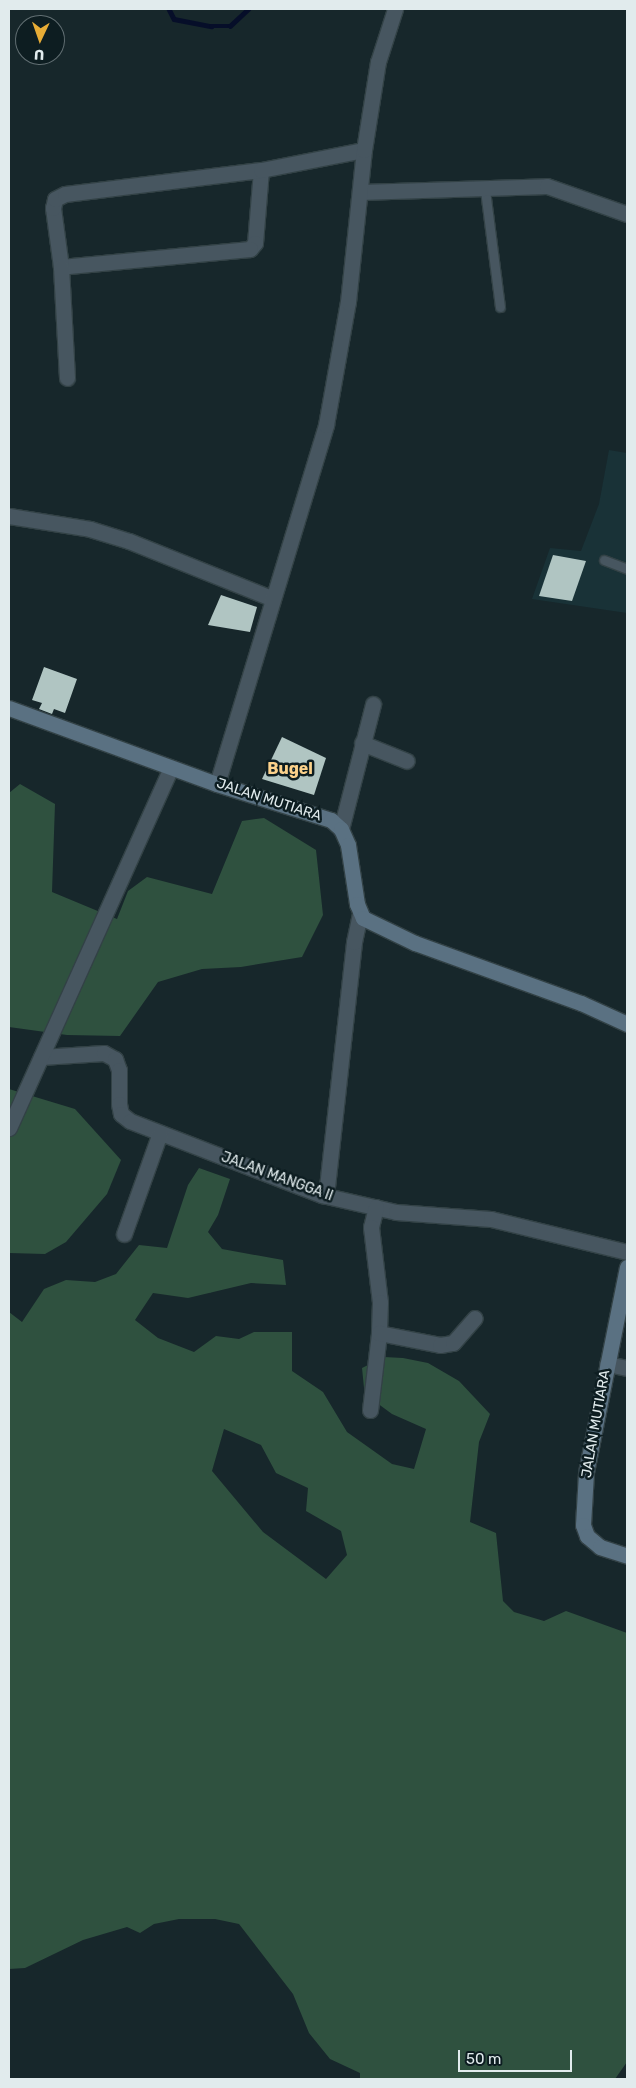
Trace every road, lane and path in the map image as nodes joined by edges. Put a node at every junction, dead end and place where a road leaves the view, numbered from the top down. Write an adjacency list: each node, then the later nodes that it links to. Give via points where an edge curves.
1 (394, 9): 2 (street, via 378,62)
2 (364, 150): 3 (street); 5 (street)
3 (261, 170): 7 (street, via 255,243 250,249); 7 (street, via 65,194 55,200 53,208)
4 (485, 190): 5 (street); 6 (street, via 546,186); 8 (lane)
5 (360, 192): 13 (street, via 348,302 326,425)
6 (627, 214)
7 (61, 267): 9 (street)
8 (500, 307)
9 (67, 378)
10 (9, 516): 13 (street, via 90,529)
11 (604, 560): 12 (lane)
12 (627, 569)
13 (273, 599): 19 (street)
14 (373, 704): 16 (street)
15 (9, 708): 18 (street, JALAN MUTIARA)
16 (362, 743): 17 (street); 20 (street)
17 (407, 761)
18 (171, 768): 19 (street, JALAN MUTIARA); 23 (street)
19 (217, 784): 20 (street, JALAN MUTIARA, via 332,820)
20 (341, 829): 21 (street, via 348,845)
21 (360, 913): 22 (street, via 372,923 415,943 581,1003); 26 (street)
22 (627, 1024)
23 (41, 1057): 24 (street); 25 (street, JALAN MANGGA II, via 93,1052 115,1059 119,1070 121,1114)
24 (9, 1128)
25 (160, 1133): 26 (street, JALAN MANGGA II); 28 (street)
26 (326, 1196): 27 (street, JALAN MANGGA II)
27 (376, 1208): 29 (street, JALAN MANGGA II, via 491,1218); 32 (street, via 371,1227 380,1302)
28 (124, 1234)
29 (627, 1252)
30 (627, 1267): 33 (street, JALAN MUTIARA)
31 (475, 1318): 32 (street, via 453,1342 440,1345)
32 (378, 1332): 35 (street)
33 (607, 1364): 34 (street); 36 (street, JALAN MUTIARA, via 586,1473 582,1525 587,1536 600,1547)
34 (627, 1368)
35 (370, 1410)
36 (627, 1556)

